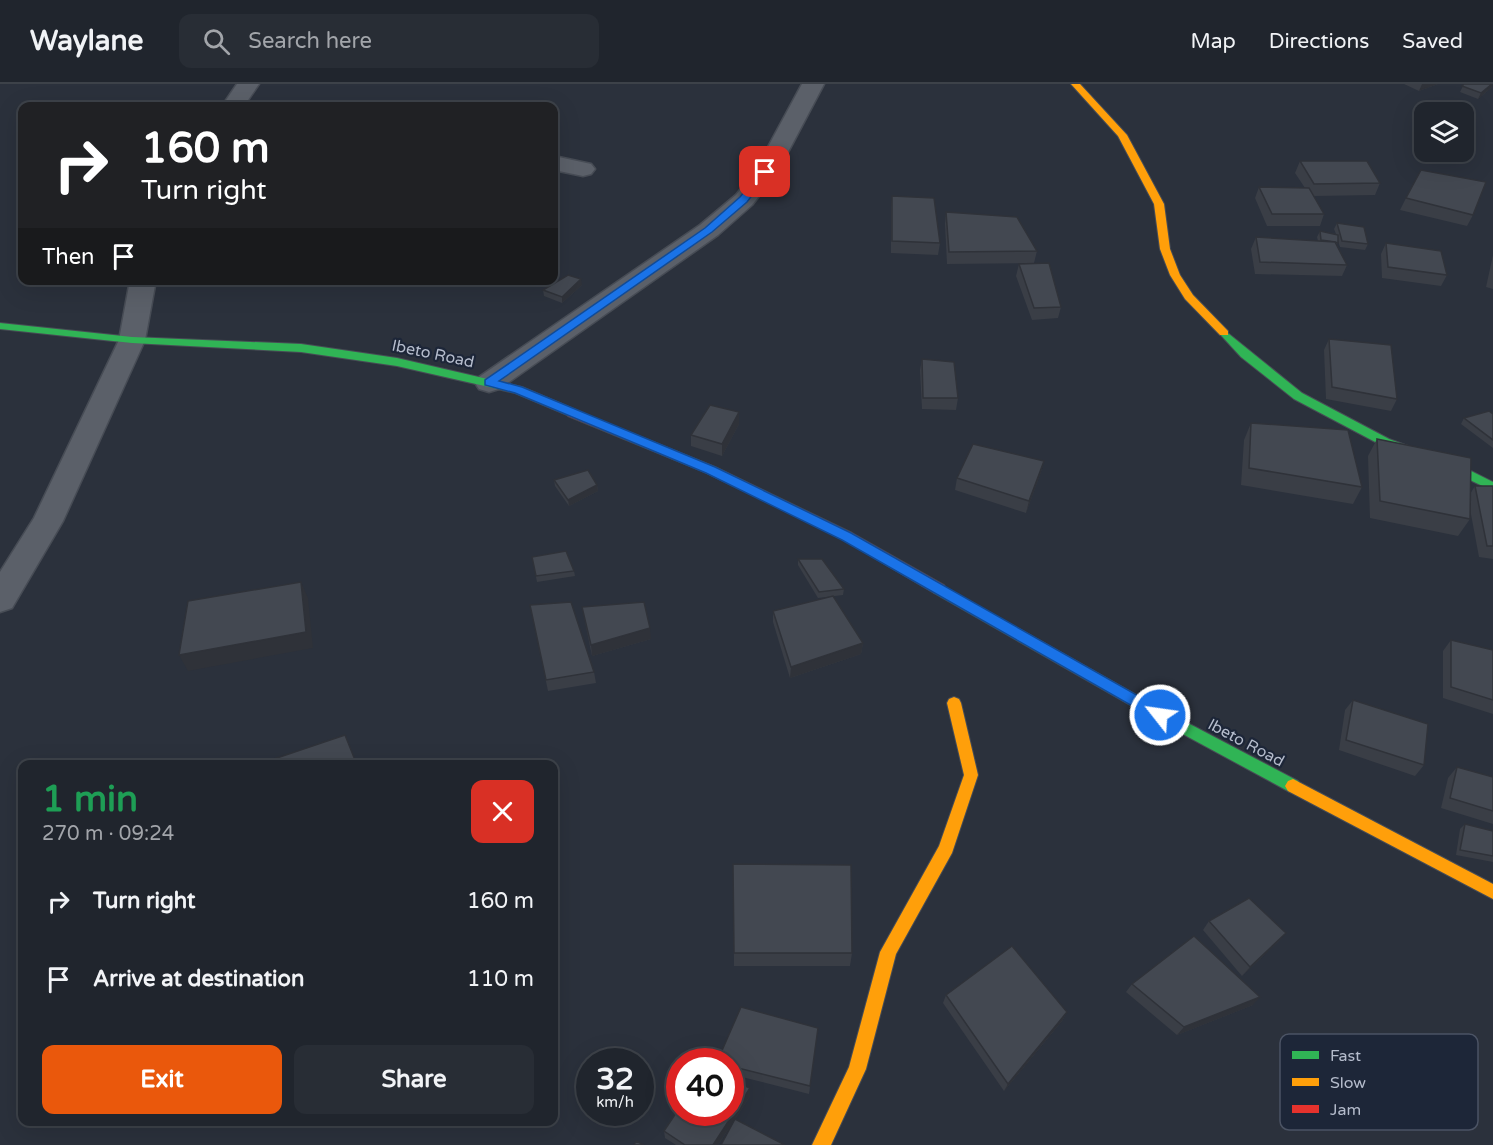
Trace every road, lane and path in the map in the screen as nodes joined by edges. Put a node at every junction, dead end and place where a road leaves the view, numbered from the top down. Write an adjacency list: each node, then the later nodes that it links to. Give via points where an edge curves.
1 (248, 84): 4 (street)
2 (813, 84): 10 (street, via 765,172 744,200 709,230)
3 (1075, 84): 11 (street, via 1122,135 1159,204 1165,249 1175,275 1189,297 1245,354 1298,396 1385,442 1454,466)
4 (236, 102)
5 (558, 164): 6 (street)
6 (583, 169)
7 (142, 285): 9 (street)
8 (0, 326): 9 (street, Ibeto Road)
9 (132, 340): 10 (street, Ibeto Road, via 301,348 397,362); 12 (street, via 48,521)
10 (489, 383): 14 (street, Ibeto Road, via 518,390 711,470 847,536 1160,715)
11 (1493, 487)
12 (0, 599)
13 (954, 703): 15 (street, via 971,775 946,848 888,952 857,1069)
14 (1493, 892)
15 (821, 1145)

